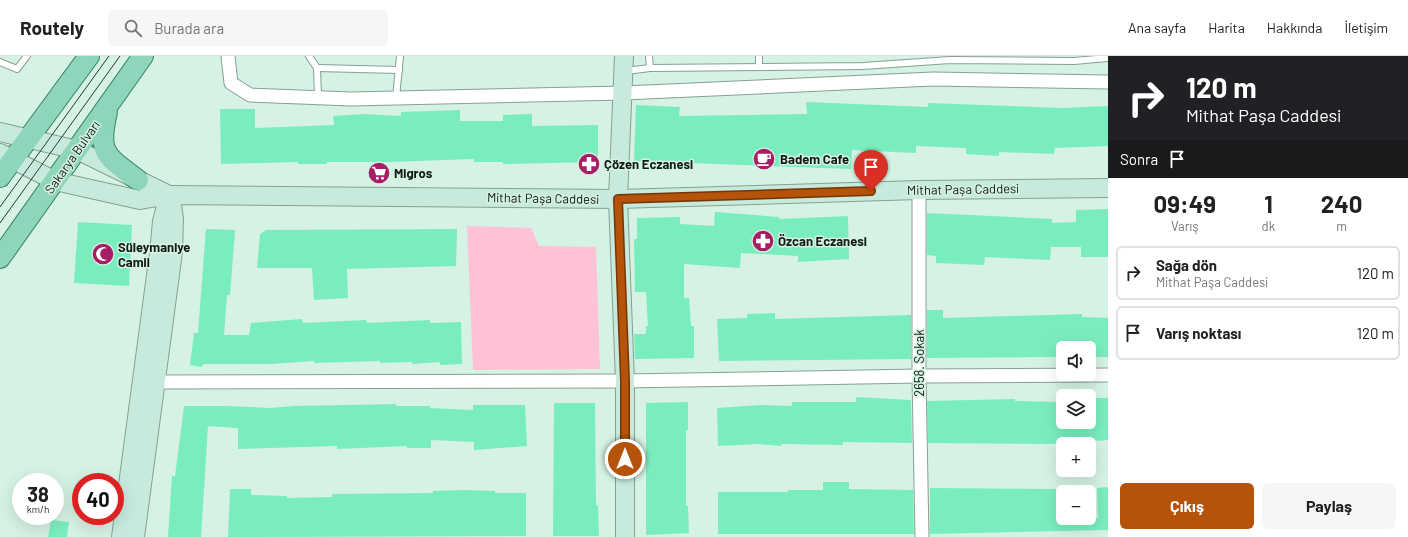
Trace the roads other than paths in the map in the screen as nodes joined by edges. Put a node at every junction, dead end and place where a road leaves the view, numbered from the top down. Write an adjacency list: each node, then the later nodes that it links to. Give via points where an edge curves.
1 (27, 56): 10 (lane, via 17,69)
2 (89, 56): 22 (main road)
3 (143, 56): 20 (main road, Sakarya Bulvarı)
4 (228, 56): 18 (street, via 231,83 250,95)
5 (309, 56): 13 (lane)
6 (400, 56): 15 (lane)
7 (649, 56): 14 (lane)
8 (759, 56): 12 (lane)
9 (1108, 58): 12 (lane, via 1074,61 950,60 863,66)
10 (0, 62)
11 (624, 64): 14 (lane); 17 (street)
12 (759, 65): 14 (lane)
13 (317, 68): 15 (lane); 18 (lane)
14 (650, 68)
15 (399, 70): 19 (lane)
16 (1108, 82): 17 (street, via 933,79)
17 (624, 93): 19 (street); 31 (street)
18 (318, 98): 19 (street)
19 (396, 98)
20 (109, 104): 23 (main road, Sakarya Bulvarı); 26 (main road, via 102,135 104,146 111,160)
21 (0, 132): 22 (street)
22 (30, 139): 23 (street); 24 (main road)
23 (77, 150): 26 (street); 27 (main road, Sakarya Bulvarı)
24 (6, 157): 25 (main road); 27 (street)
25 (0, 177)
26 (138, 180): 30 (street)
27 (55, 181): 30 (street, via 140,200); 32 (main road, Sakarya Bulvarı)
28 (1108, 188): 29 (street, Mithat Paşa Caddesi)
29 (919, 190): 31 (street, Mithat Paşa Caddesi); 34 (street, 2658. Sokak)
30 (170, 195): 31 (street, Mithat Paşa Caddesi); 36 (street, via 174,219 173,252); 37 (street, via 162,221)
31 (618, 199): 35 (street)
32 (0, 258)
33 (1108, 375): 34 (street)
34 (919, 376): 35 (street); 40 (street, 2658. Sokak)
35 (625, 381): 36 (street); 39 (street)
36 (155, 382): 38 (street)
37 (121, 537)
38 (135, 537)
39 (625, 537)
40 (922, 537)

